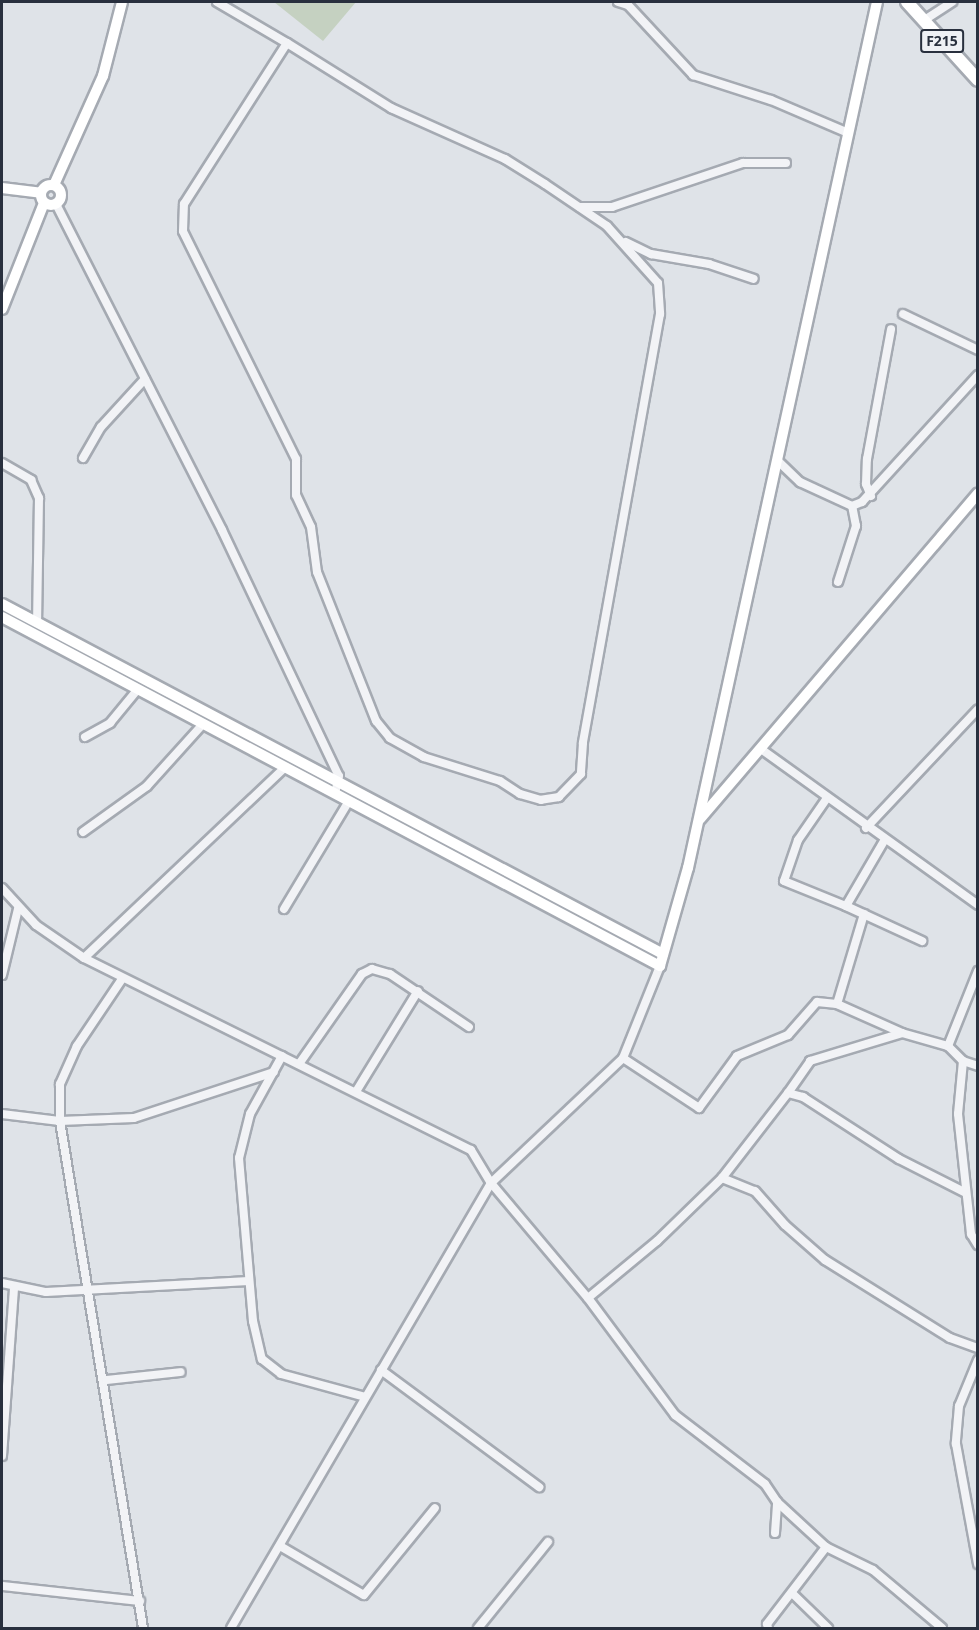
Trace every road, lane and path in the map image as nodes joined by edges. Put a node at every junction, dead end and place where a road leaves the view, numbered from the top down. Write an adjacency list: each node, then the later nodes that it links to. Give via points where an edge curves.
1 (122, 2): 12 (street, via 103,76)
2 (217, 2): 8 (street)
3 (618, 2): 10 (street, via 628,5 693,75 771,100)
4 (877, 2): 10 (street)
5 (907, 2): 7 (main road, F215)
6 (952, 2): 7 (street)
7 (923, 21): 9 (main road, F215)
8 (287, 43): 16 (street, via 391,108 505,159); 17 (street, via 184,204 183,231 296,459 296,495 311,527 317,572 376,721 390,738 424,757 541,800 559,797 581,774 583,743 660,314 658,283)
9 (978, 80)
10 (846, 132): 26 (street)
11 (786, 163): 16 (street, via 743,163 612,207)
12 (54, 185): 14 (street); 15 (street, via 61,194)
13 (2, 188): 14 (street)
14 (42, 198): 15 (street); 19 (street)
15 (56, 204): 24 (street)
16 (578, 207): 17 (street)
17 (620, 238): 18 (street, via 651,255 709,264)
18 (754, 279)
19 (2, 309)
20 (903, 314): 22 (street)
21 (891, 329): 29 (street, via 867,459 866,484)
22 (978, 350)
23 (978, 375): 29 (street)
24 (145, 379): 25 (street, via 101,427); 41 (street, via 222,530)
25 (83, 458)
26 (777, 460): 30 (street, via 800,482); 44 (street)
27 (2, 462): 34 (street, via 31,480 39,498)
28 (978, 492): 39 (street)
29 (871, 496): 30 (street)
30 (852, 506): 31 (street, via 856,526)
31 (838, 582)
32 (2, 604): 34 (street)
33 (2, 617): 35 (street)
34 (37, 623): 41 (street)
35 (138, 689): 37 (street); 38 (street, via 110,723)
36 (978, 709): 45 (street)
37 (203, 724): 40 (street); 46 (street, via 147,786)
38 (84, 737)
39 (761, 749): 42 (street); 44 (street)
40 (285, 767): 41 (street); 56 (street)
41 (337, 789): 43 (street); 55 (street)
42 (827, 798): 45 (street); 50 (street, via 798,840 784,881)
43 (349, 801): 52 (street); 57 (street)
44 (698, 822): 55 (street)
45 (866, 828): 47 (street)
46 (83, 832)
47 (884, 841): 49 (street); 50 (street)
48 (2, 888): 51 (street)
49 (978, 905)
50 (846, 906): 53 (street)
51 (18, 909): 56 (street); 59 (street)
52 (284, 909)
53 (864, 914): 54 (street); 62 (street)
54 (922, 941)
55 (663, 954): 57 (street)
56 (84, 958): 60 (street)
57 (660, 966): 67 (street)
58 (978, 971): 65 (street)
59 (2, 975)
60 (122, 979): 66 (street); 75 (street, via 77,1046 60,1084)
61 (417, 991): 63 (street); 69 (street, via 390,974 372,969 362,974); 72 (street)
62 (837, 1004): 64 (street); 67 (street, via 812,1004 788,1035 737,1056 699,1108)
63 (469, 1028)
64 (902, 1033): 65 (street); 73 (street, via 810,1061)
65 (948, 1046): 68 (street)
66 (282, 1056): 69 (street); 71 (street)
67 (623, 1058): 77 (street)
68 (963, 1061): 70 (street); 78 (street, via 958,1114)
69 (299, 1064): 72 (street)
70 (978, 1066)
71 (274, 1072): 75 (street, via 134,1118); 81 (street, via 240,1140)
72 (357, 1090): 77 (street, via 455,1138 480,1158)
73 (788, 1093): 76 (street); 78 (street, via 803,1097 899,1159)
74 (2, 1114): 75 (street)
75 (60, 1121): 84 (street)
76 (722, 1178): 85 (street); 86 (street, via 755,1191 785,1225 825,1260 950,1338)
77 (491, 1183): 85 (street); 88 (street)
78 (966, 1192): 79 (street)
79 (974, 1235): 80 (street)
80 (978, 1245)
81 (249, 1281): 84 (street); 91 (street, via 262,1359 270,1368)
82 (2, 1283): 83 (street)
83 (14, 1287): 84 (street, via 46,1292); 92 (street)
84 (90, 1287): 90 (street)
85 (588, 1298): 94 (street, via 675,1415 765,1484)
86 (978, 1348)
87 (978, 1360): 100 (street, via 959,1406 956,1450)
88 (381, 1370): 91 (street); 93 (street)
89 (181, 1372): 90 (street)
90 (106, 1380): 103 (street)
91 (365, 1397): 98 (street)
92 (2, 1456)
93 (539, 1486)
94 (777, 1502): 96 (street); 99 (street)
95 (435, 1508): 98 (street, via 364,1594)
96 (775, 1533)
97 (548, 1542): 106 (street)
98 (280, 1546): 105 (street)
99 (826, 1547): 102 (street); 109 (street, via 873,1570)
100 (978, 1564)
101 (2, 1586): 103 (street)
102 (793, 1594): 107 (street, via 767,1624); 108 (street)
103 (140, 1601): 104 (street)
104 (143, 1629)
105 (231, 1629)
106 (478, 1629)
107 (768, 1629)
108 (828, 1629)
109 (942, 1629)

